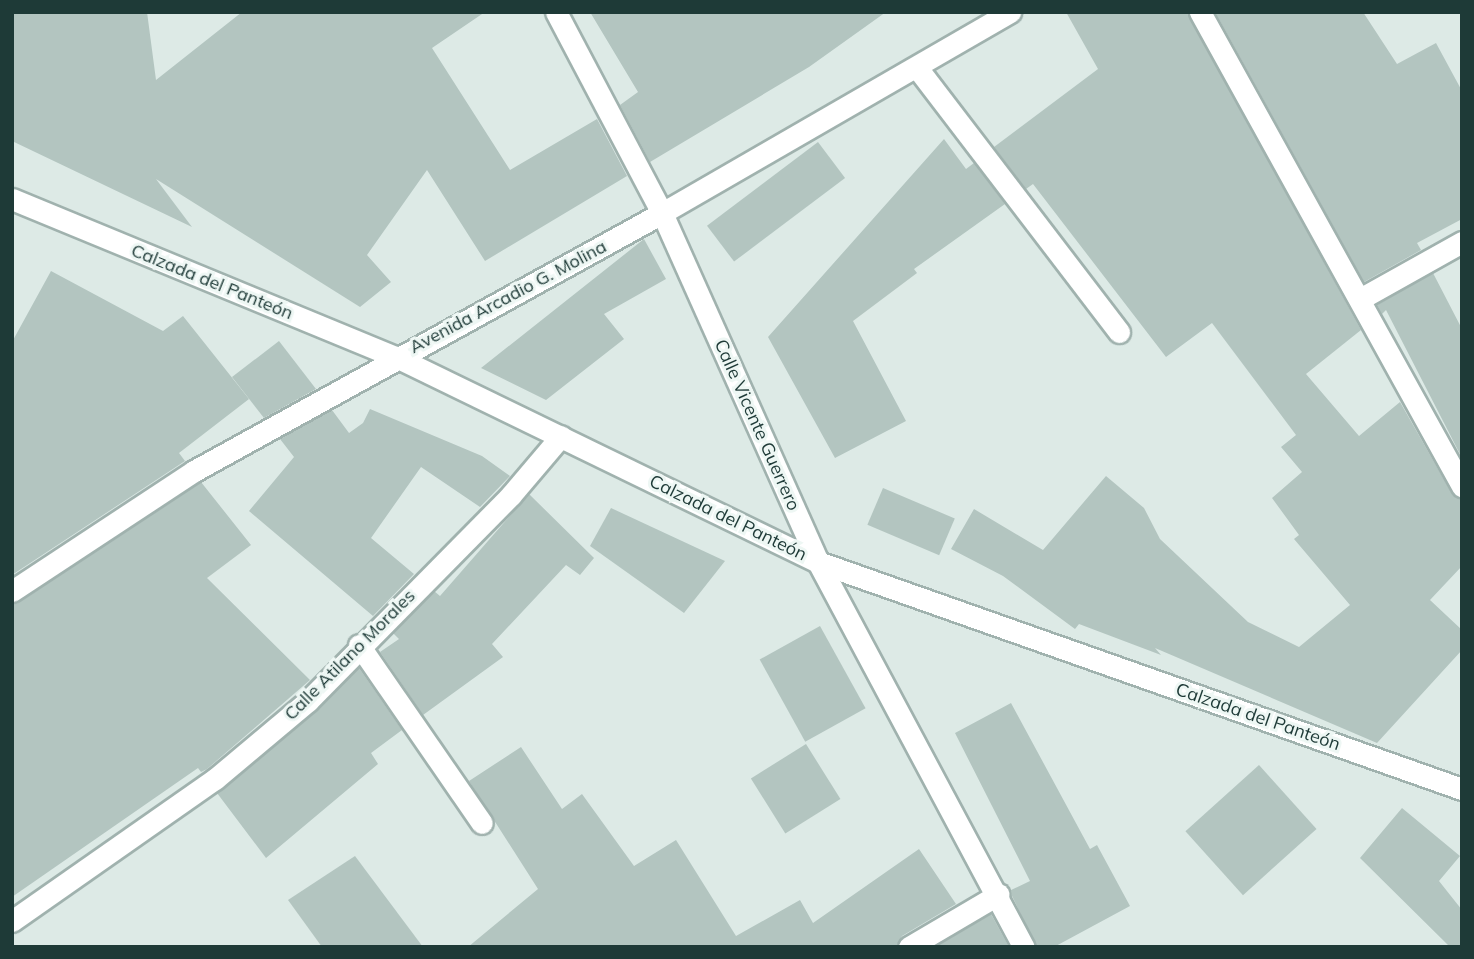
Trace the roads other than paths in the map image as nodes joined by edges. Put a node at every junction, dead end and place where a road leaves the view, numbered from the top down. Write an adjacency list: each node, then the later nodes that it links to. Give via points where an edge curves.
1 (556, 12): 6 (street, Calle Vicente Guerrero)
2 (1010, 12): 4 (street, Avenida Arcadio G. Molina)
3 (1200, 12): 8 (street)
4 (918, 69): 6 (street, Avenida Arcadio G. Molina); 9 (street)
5 (12, 199): 10 (street, Calzada del Panteón)
6 (662, 213): 10 (street, Avenida Arcadio G. Molina); 13 (street, Calle Vicente Guerrero)
7 (1462, 242): 8 (street)
8 (1360, 299): 12 (street)
9 (1119, 332)
10 (396, 358): 11 (street, Calzada del Panteón); 14 (street, Avenida Arcadio G. Molina, via 194,471)
11 (561, 436): 13 (street, Calzada del Panteón); 15 (street, Calle Atilano Morales, via 511,495)
12 (1462, 486)
13 (818, 562): 16 (street, Calzada del Panteón); 18 (street, Calle Vicente Guerrero)
14 (12, 591)
15 (359, 645): 17 (street); 19 (street, Calle Atilano Morales, via 307,701 215,779)
16 (1462, 789)
17 (482, 823)
18 (999, 894): 20 (street); 21 (street, Calle Vicente Guerrero)
19 (12, 921)
20 (909, 947)
21 (1024, 947)

